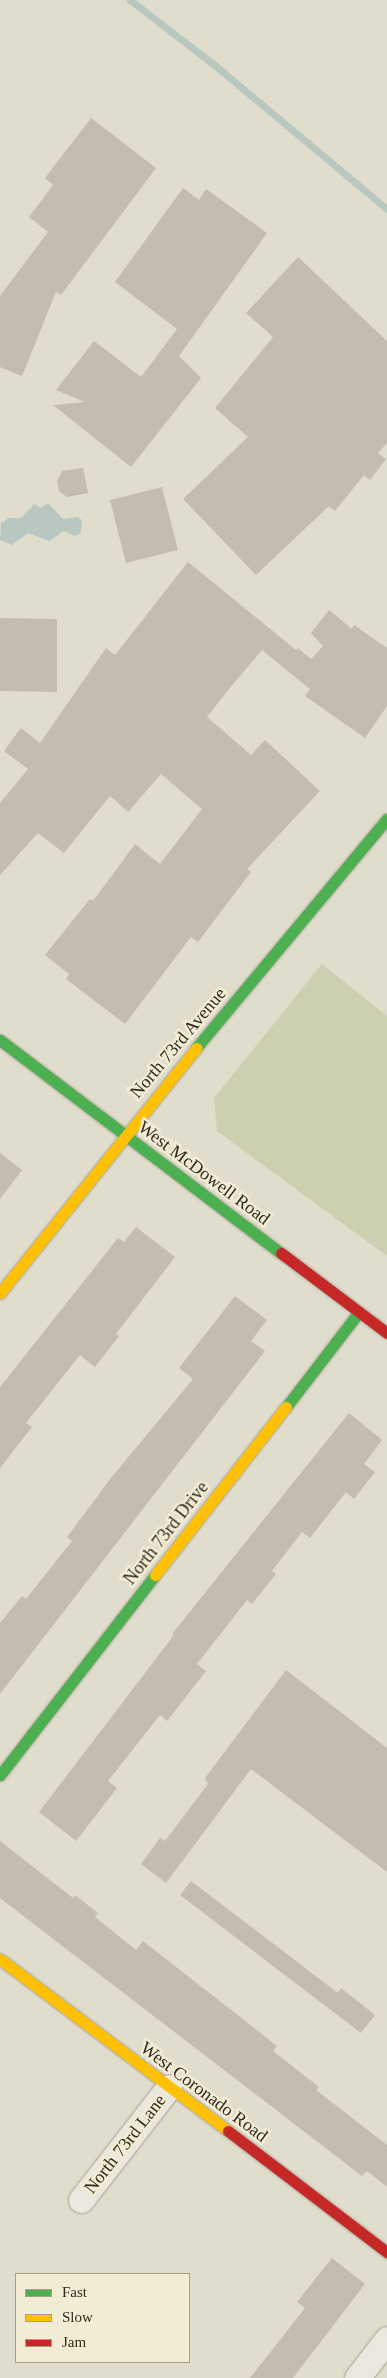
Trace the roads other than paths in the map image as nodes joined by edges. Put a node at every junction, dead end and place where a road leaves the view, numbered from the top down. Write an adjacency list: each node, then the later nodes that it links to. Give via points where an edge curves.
1 (387, 819): 3 (street, North 73rd Avenue)
2 (0, 1040): 3 (street, West McDowell Road)
3 (124, 1136): 4 (street, North 73rd Avenue); 5 (street, West McDowell Road)
4 (0, 1293)
5 (359, 1312): 6 (street, West McDowell Road); 7 (street, North 73rd Drive)
6 (387, 1333)
7 (0, 1775)
8 (0, 1958): 9 (street, West Coronado Road)
9 (169, 2087): 10 (street, North 73rd Lane); 11 (street, West Coronado Road)
10 (81, 2200)
11 (387, 2252)
12 (387, 2339): 13 (street)
13 (357, 2378)

